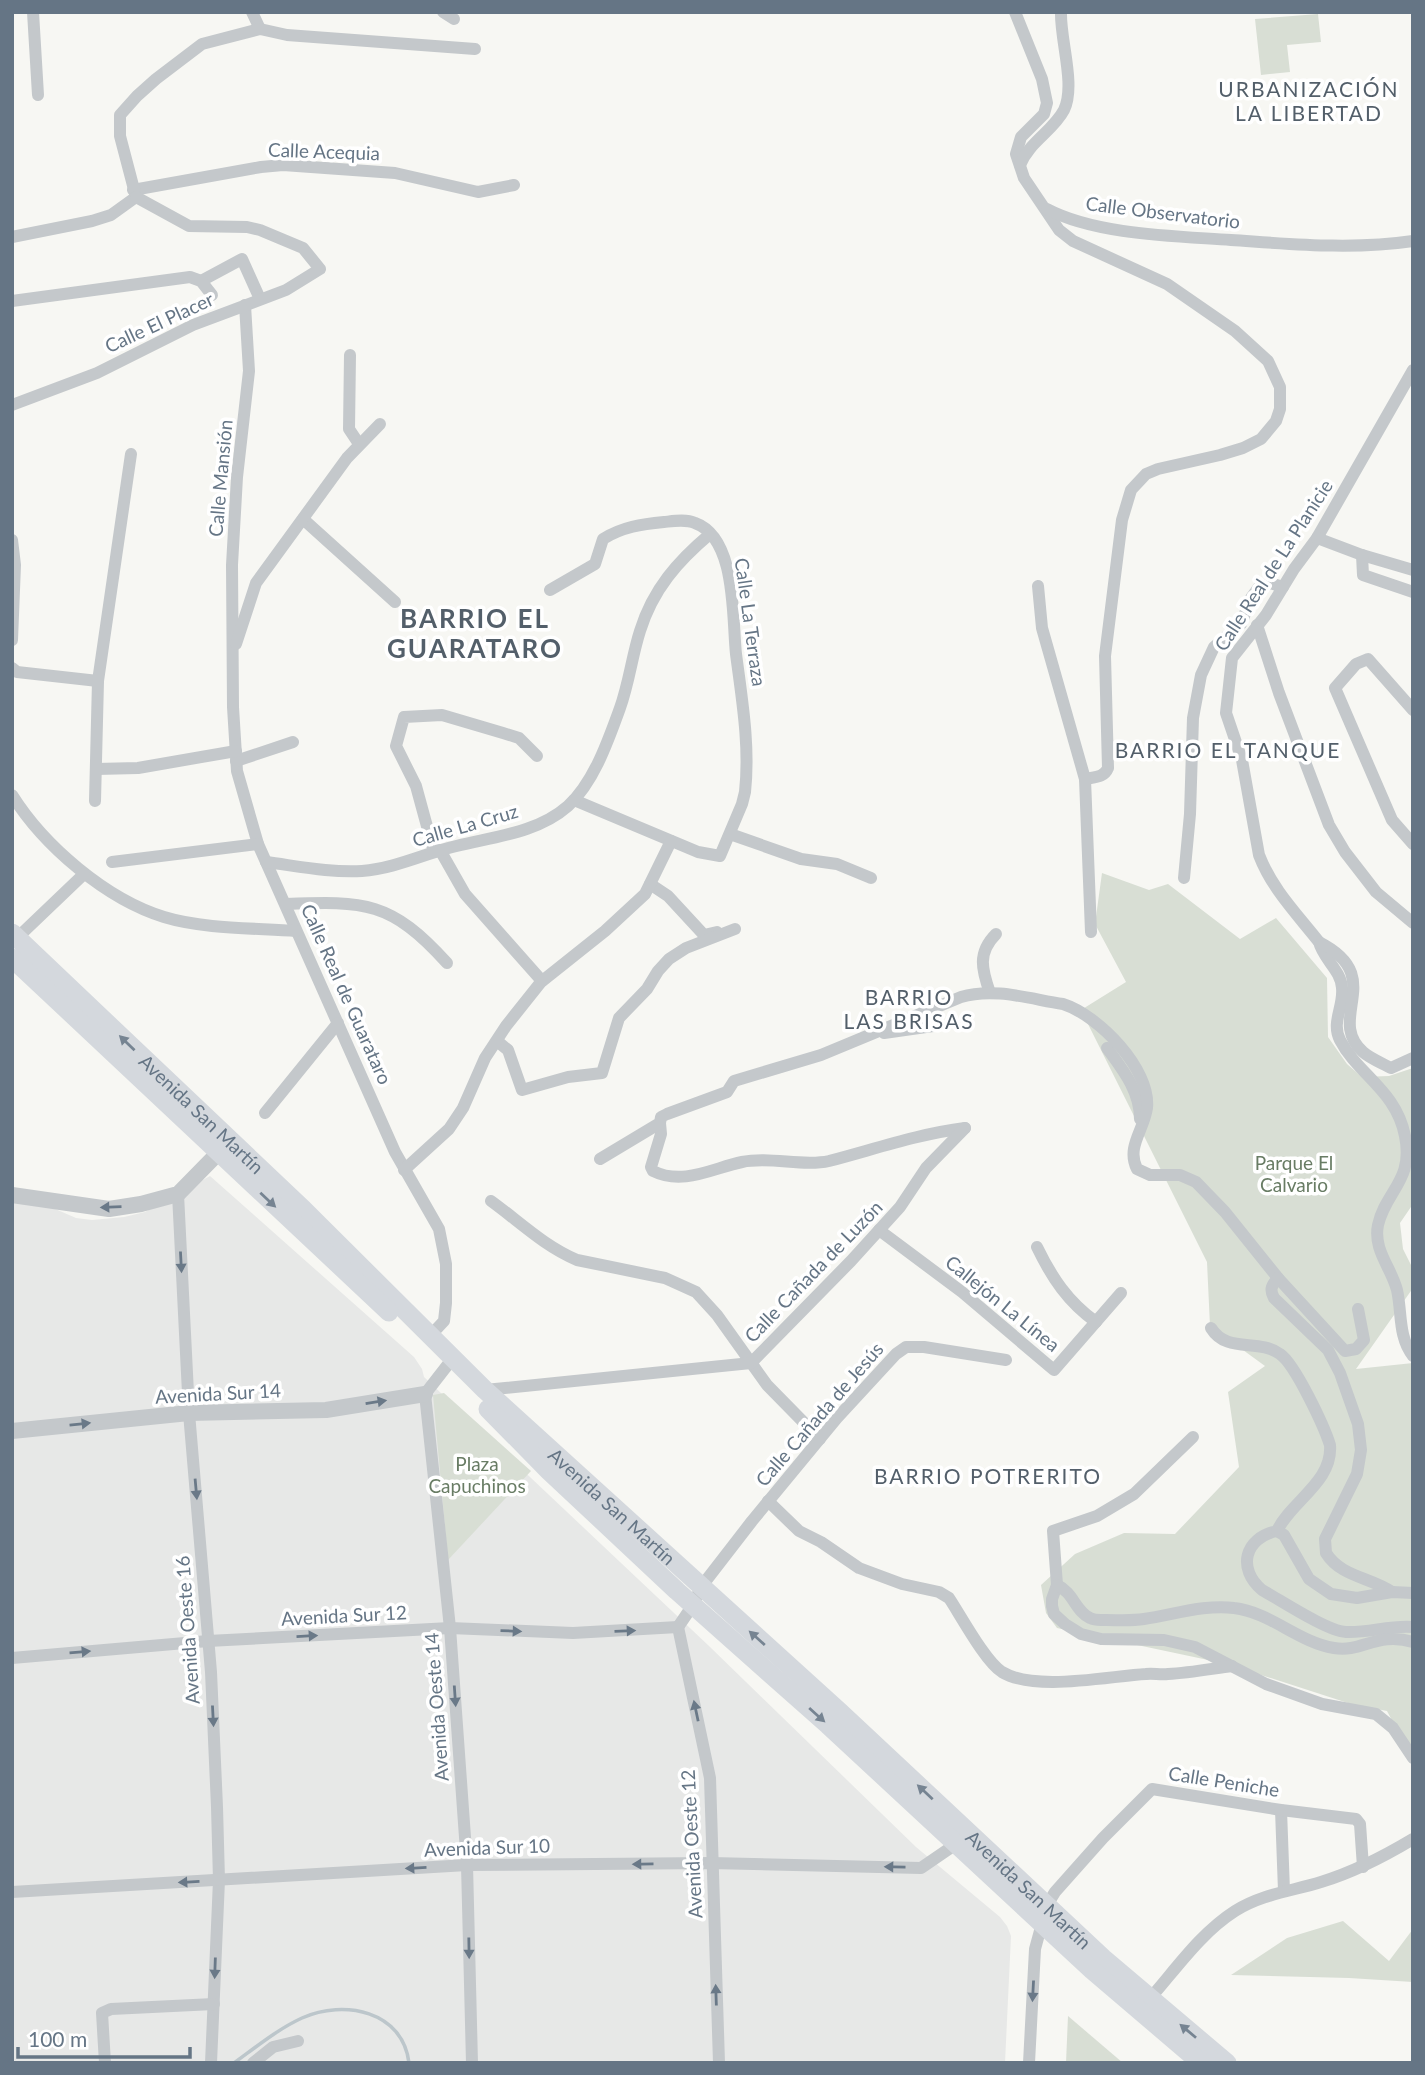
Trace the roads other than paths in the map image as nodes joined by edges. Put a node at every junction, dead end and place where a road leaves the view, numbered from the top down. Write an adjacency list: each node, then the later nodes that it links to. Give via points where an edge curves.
1 (33, 12): 9 (street)
2 (252, 12): 7 (street)
3 (443, 12): 6 (street)
4 (1014, 12): 10 (street, via 1046,96 1044,114 1018,142)
5 (1061, 12): 10 (street, via 1067,98 1062,113 1032,144)
6 (454, 19)
7 (260, 29): 8 (street, via 287,36); 12 (street, via 202,44 146,87 120,115 120,136)
8 (475, 49)
9 (38, 95)
10 (1020, 165): 13 (street, via 1030,188)
11 (514, 185): 12 (street, Calle Acequia, via 478,192 395,173 283,165)
12 (134, 194): 14 (street, via 111,215); 18 (street, Calle El Placer, via 190,226 260,230 303,248 320,269 286,290)
13 (1047, 209): 15 (street, Calle Observatorio, via 1104,227 1168,235 1338,247); 48 (street, Calle Observatorio, via 1059,230 1073,241 1167,284 1235,331 1268,361 1281,398 1276,421 1253,444 1158,469 1131,490 1122,520 1105,656 1108,768 1100,776)
14 (12, 237)
15 (1413, 241)
16 (201, 281): 17 (street); 18 (street, via 242,259); 19 (street, via 180,277)
17 (212, 295)
18 (260, 299): 20 (street, Calle El Placer)
19 (12, 302)
20 (245, 304): 23 (street, Calle El Placer, via 97,373); 40 (street, Calle Mansión, via 249,371 234,523)
21 (350, 355): 25 (street, via 349,429)
22 (1413, 370): 29 (street, Calle Real de La Planicie)
23 (12, 405)
24 (380, 424): 25 (street)
25 (359, 444): 27 (street)
26 (131, 454): 42 (street)
27 (303, 519): 37 (street); 40 (street, via 256,583)
28 (710, 534): 35 (street, via 698,523 681,520 628,527 603,539 595,564); 50 (street, Calle La Cruz, via 675,566 656,597 640,631 621,706 590,776); 52 (street, Calle La Terraza, via 721,548 728,574 745,716 745,792)
29 (1317, 538): 31 (street); 34 (street, Calle Real de La Planicie)
30 (12, 540): 39 (street)
31 (1362, 555): 32 (street); 36 (street, via 1363,575)
32 (1413, 570)
33 (1038, 586): 48 (street, via 1042,628)
34 (1283, 587): 38 (street, Calle Real de La Planicie); 61 (street, via 1270,583 1259,587 1245,617 1214,647 1200,675 1193,718)
35 (551, 590)
36 (1413, 592)
37 (395, 602)
38 (1257, 625): 64 (street, via 1332,831 1376,892); 69 (street, Calle Real de La Planicie, via 1232,657 1226,713 1242,760 1263,865)
39 (12, 639)
40 (232, 654): 45 (street, Calle Real de Guarataro)
41 (12, 668): 42 (street)
42 (98, 681): 47 (street)
43 (1413, 710): 55 (street, via 1368,659 1356,664 1335,688 1392,820)
44 (293, 742): 45 (street)
45 (236, 756): 47 (street); 54 (street, Calle Real de Guarataro)
46 (537, 756): 56 (street, via 519,738 442,715 404,717 397,746 416,786)
47 (96, 769): 51 (street)
48 (1085, 779): 66 (street)
49 (12, 795): 59 (street, via 43,835)
50 (574, 800): 53 (street); 56 (street, Calle La Cruz, via 525,829)
51 (95, 801)
52 (730, 834): 53 (street, Calle La Terraza, via 720,856); 60 (street)
53 (671, 841): 62 (street)
54 (258, 844): 57 (street); 58 (street, Calle Real de Guarataro)
55 (1413, 844)
56 (437, 851): 58 (street, Calle La Cruz, via 363,871); 72 (street, via 465,894)
57 (113, 862)
58 (266, 862): 63 (street, Calle Real de Guarataro)
59 (83, 874): 65 (street, via 164,917); 68 (street)
60 (870, 878)
61 (1184, 878)
62 (650, 884): 72 (street, via 634,905); 77 (street, via 704,935 731,930 686,948 658,971 619,1018 602,1073 522,1090 508,1050)
63 (286, 904): 65 (street, Calle Real de Guarataro); 71 (street, via 337,902 371,907 401,921)
64 (1413, 923)
65 (296, 931): 74 (street, Calle Real de Guarataro)
66 (1091, 932)
67 (996, 934): 73 (street, via 982,958)
68 (15, 936): 83 (main road, Avenida San Martín, one-way to 68)
69 (1319, 942): 79 (street, Calle Real de La Planicie, via 1340,956 1353,975 1349,1020 1362,1051 1391,1068); 97 (street, Calle Real de La Planicie, via 1341,982 1335,1023 1339,1039 1388,1096 1405,1134 1404,1171 1381,1214 1377,1233 1380,1253 1397,1291 1404,1342)
70 (12, 958): 83 (main road, Avenida San Martín)
71 (447, 963)
72 (542, 981): 77 (street)
73 (990, 993): 76 (street, via 975,993); 82 (street, via 1074,1007 1112,1037 1144,1086 1147,1109)
74 (338, 1023): 80 (street); 85 (street, Calle Real de Guarataro)
75 (940, 1025): 76 (street)
76 (870, 1035): 81 (street, via 734,1081 727,1092 667,1114)
77 (497, 1041): 85 (street, via 449,1129)
78 (1107, 1048): 82 (street, via 1134,1089)
79 (1413, 1058)
80 (265, 1113)
81 (660, 1123): 84 (street); 89 (street, Calle Cañada de Luzón, via 651,1167 670,1177 753,1161 827,1161 886,1143 965,1128 926,1168)
82 (1139, 1129): 91 (street, via 1133,1152 1137,1170 1180,1175 1196,1182)
83 (224, 1147): 86 (street); 96 (main road, Avenida San Martín, via 304,1210); 99 (main road, Avenida San Martín, one-way to 99)
84 (600, 1159)
85 (404, 1170): 96 (street, Calle Real de Guarataro, via 439,1229 446,1264 444,1321)
86 (178, 1194): 87 (street, one-way to 87, via 109,1209); 103 (street, Avenida Oeste 16, one-way to 103)
87 (12, 1195)
88 (491, 1201): 100 (street, via 565,1255 665,1278 696,1292)
89 (879, 1230): 94 (street, Callejón La Línea, via 1054,1370); 100 (street, Calle Cañada de Luzón)
90 (1037, 1247): 94 (street, via 1068,1299)
91 (1278, 1278): 93 (street, via 1345,1351 1356,1349 1364,1340); 110 (street, via 1272,1286 1274,1298 1335,1360 1361,1438 1361,1462 1325,1539 1325,1553 1344,1571)
92 (1121, 1293): 94 (street, Callejón La Línea)
93 (1358, 1309)
94 (1096, 1322)
95 (1211, 1328): 108 (street, via 1228,1343 1269,1348 1287,1360 1328,1438 1329,1460 1318,1482)
96 (430, 1336): 99 (main road, Avenida San Martín)
97 (1413, 1356)
98 (1006, 1360): 106 (street, Calle Cañada de Jesús, via 906,1348 888,1361)
99 (449, 1362): 101 (main road, Avenida San Martín); 102 (street); 112 (main road, Avenida San Martín, via 549,1471)
100 (751, 1363): 101 (street, Calle Cañada de Luzón); 106 (street, via 766,1385)
101 (485, 1390): 112 (main road, Avenida San Martín)
102 (425, 1394): 103 (street, Avenida Sur 14, one-way to 102, via 326,1410); 115 (street, Avenida Oeste 14)
103 (189, 1413): 104 (street, Avenida Sur 14, one-way to 103); 116 (street, Avenida Oeste 16, one-way to 116)
104 (12, 1432)
105 (1193, 1437): 109 (street, via 1128,1499 1091,1519 1052,1531)
106 (820, 1439): 107 (street, Calle Cañada de Jesús)
107 (768, 1500): 112 (street, Calle Cañada de Jesús); 119 (street, via 799,1531 859,1568 949,1598 990,1660 1012,1676 1081,1681)
108 (1277, 1531): 110 (street, via 1284,1535 1309,1579 1331,1594 1357,1598); 114 (street, via 1258,1541 1247,1555 1248,1574 1262,1590 1336,1630)
109 (1057, 1584): 117 (street, via 1094,1620 1133,1620 1231,1607 1334,1648 1387,1638); 119 (street, via 1054,1614 1081,1634 1101,1639 1164,1640 1195,1647)
110 (1392, 1592): 111 (street)
111 (1413, 1593)
112 (697, 1596): 113 (street, Calle Cañada de Jesús); 123 (main road, Avenida San Martín, one-way to 123); 130 (main road, Avenida San Martín, one-way to 112)
113 (678, 1627): 115 (street, Avenida Sur 12, one-way to 113, via 572,1633); 124 (street, Avenida Oeste 12, one-way to 113, via 710,1778)
114 (1413, 1627)
115 (450, 1628): 116 (street, Avenida Sur 12, one-way to 115); 125 (street, Avenida Oeste 14, one-way to 125)
116 (208, 1641): 118 (street, Avenida Sur 12, one-way to 116); 127 (street, Avenida Oeste 16, one-way to 127)
117 (1413, 1642)
118 (12, 1658)
119 (1232, 1666): 120 (street, via 1266,1685 1322,1704 1376,1714 1393,1728)
120 (1413, 1758)
121 (1281, 1810): 126 (street, Calle Peniche, via 1356,1819); 128 (street); 130 (street, Calle Peniche, via 1152,1789 1055,1892)
122 (1413, 1839): 126 (street)
123 (956, 1844): 124 (street, Avenida Sur 10, one-way to 124, via 921,1868); 130 (main road, Avenida San Martín)
124 (711, 1863): 125 (street, Avenida Sur 10, one-way to 125); 138 (street, Avenida Oeste 12, one-way to 124)
125 (467, 1866): 127 (street, Avenida Sur 10, one-way to 127); 137 (street, Avenida Oeste 14, one-way to 137)
126 (1363, 1867): 128 (street)
127 (219, 1880): 129 (street, Avenida Sur 10, one-way to 129); 131 (street, Avenida Oeste 16, one-way to 131)
128 (1284, 1891): 132 (street, via 1252,1902 1217,1924)
129 (12, 1892)
130 (1044, 1914): 132 (main road, Avenida San Martín); 139 (street, one-way to 139, via 1035,1949)
131 (214, 2004): 134 (street, via 102,2013); 135 (street, Avenida Oeste 16)
132 (1144, 2005): 140 (main road, Avenida San Martín); 141 (main road, Avenida San Martín, one-way to 132)
133 (298, 2041): 136 (street, via 273,2048)
134 (105, 2063)
135 (211, 2063)
136 (253, 2063)
137 (472, 2063)
138 (719, 2063)
139 (1029, 2063)
140 (1201, 2063)
141 (1227, 2063)

